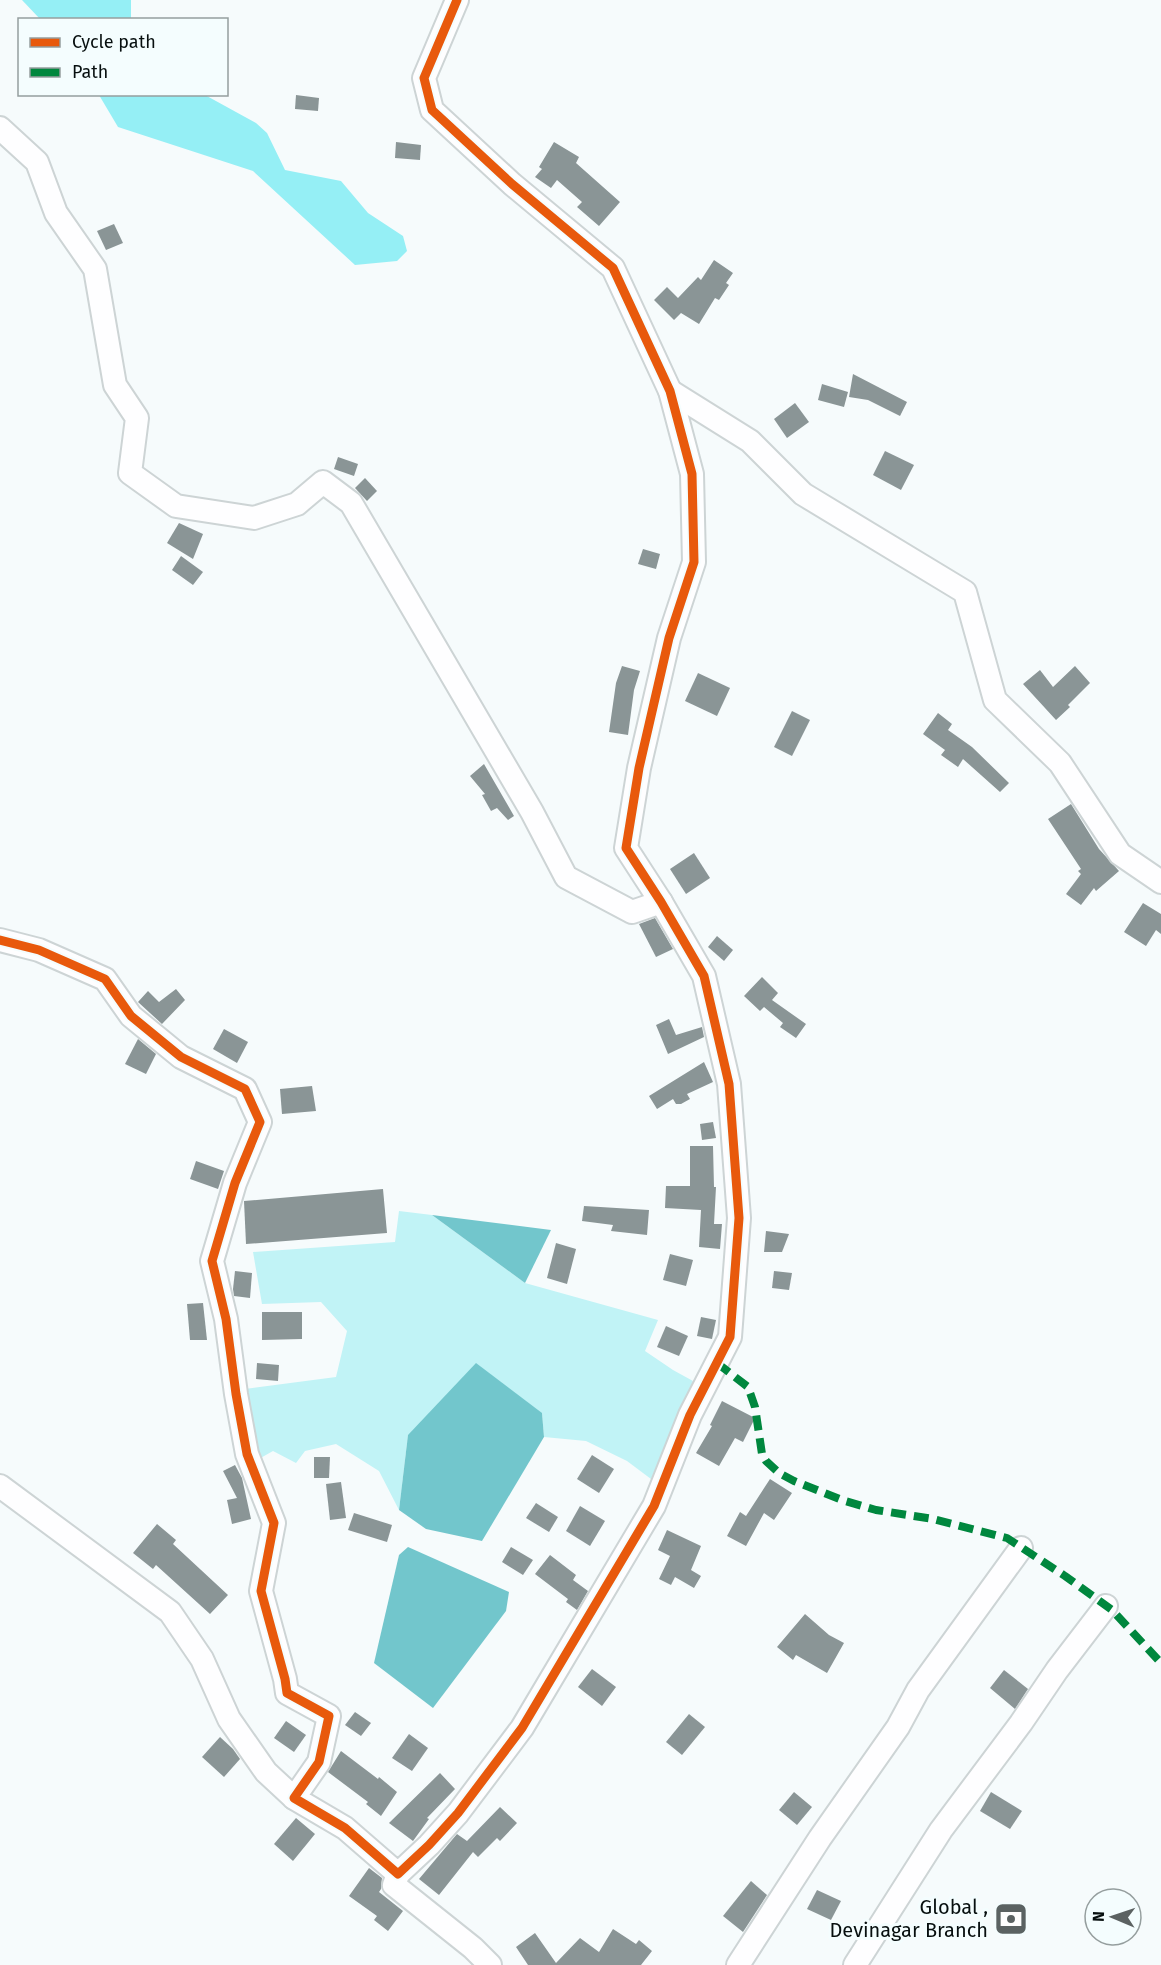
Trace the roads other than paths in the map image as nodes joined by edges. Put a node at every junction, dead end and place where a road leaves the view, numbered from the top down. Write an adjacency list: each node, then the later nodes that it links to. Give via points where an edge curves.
1 (457, 0): 3 (street, via 424,78 432,110 512,184 613,268)
2 (0, 128): 5 (street, via 37,162 56,213 95,269 115,385 137,418 130,474 176,506 254,518 297,504 323,483 351,503 566,877 632,912)
3 (670, 391): 4 (street, via 750,441 803,494 965,592 994,699 1060,762 1120,854); 5 (street, via 692,474 694,562 669,638 639,768 626,848)
4 (1161, 882)
5 (661, 902): 11 (street, via 704,976 729,1084 740,1218 730,1337 690,1415 654,1506 522,1728 458,1813)
6 (0, 940): 10 (street, via 39,950 105,979 131,1016 182,1057 245,1089 260,1122 235,1183 212,1261 226,1319 247,1454 274,1523 261,1591 287,1693 329,1716 319,1762)
7 (0, 1486): 10 (street, via 170,1612 202,1659 229,1719 267,1772)
8 (1021, 1548): 13 (street, via 918,1690 898,1727)
9 (1106, 1606): 14 (street, via 941,1830)
10 (294, 1798): 11 (street, via 345,1828)
11 (398, 1874): 12 (street, via 394,1885)
12 (490, 1965)
13 (738, 1965)
14 (855, 1965)

